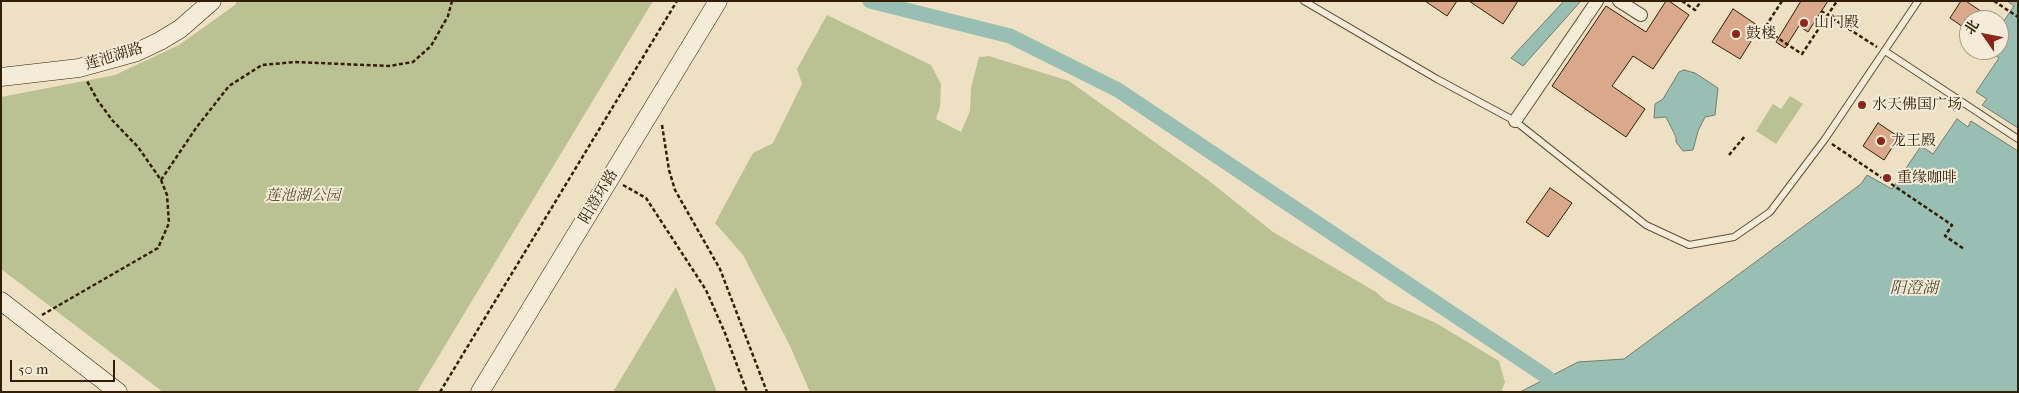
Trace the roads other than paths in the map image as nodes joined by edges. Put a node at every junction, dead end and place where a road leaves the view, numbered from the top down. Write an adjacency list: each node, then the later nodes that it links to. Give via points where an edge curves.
1 (212, 1): 9 (main road, 莲池湖路, via 180,29 137,52 79,68)
2 (718, 1): 14 (main road, 阳澄环路)
3 (1304, 1): 10 (lane)
4 (1597, 1): 10 (street)
5 (1619, 1): 7 (street)
6 (1918, 1): 8 (lane)
7 (1641, 15)
8 (1885, 51): 10 (lane, via 1770,212 1734,237 1689,245 1646,225); 11 (lane)
9 (1, 77)
10 (1515, 122)
11 (2018, 139)
12 (1, 301): 13 (main road)
13 (118, 392)
14 (480, 392)

